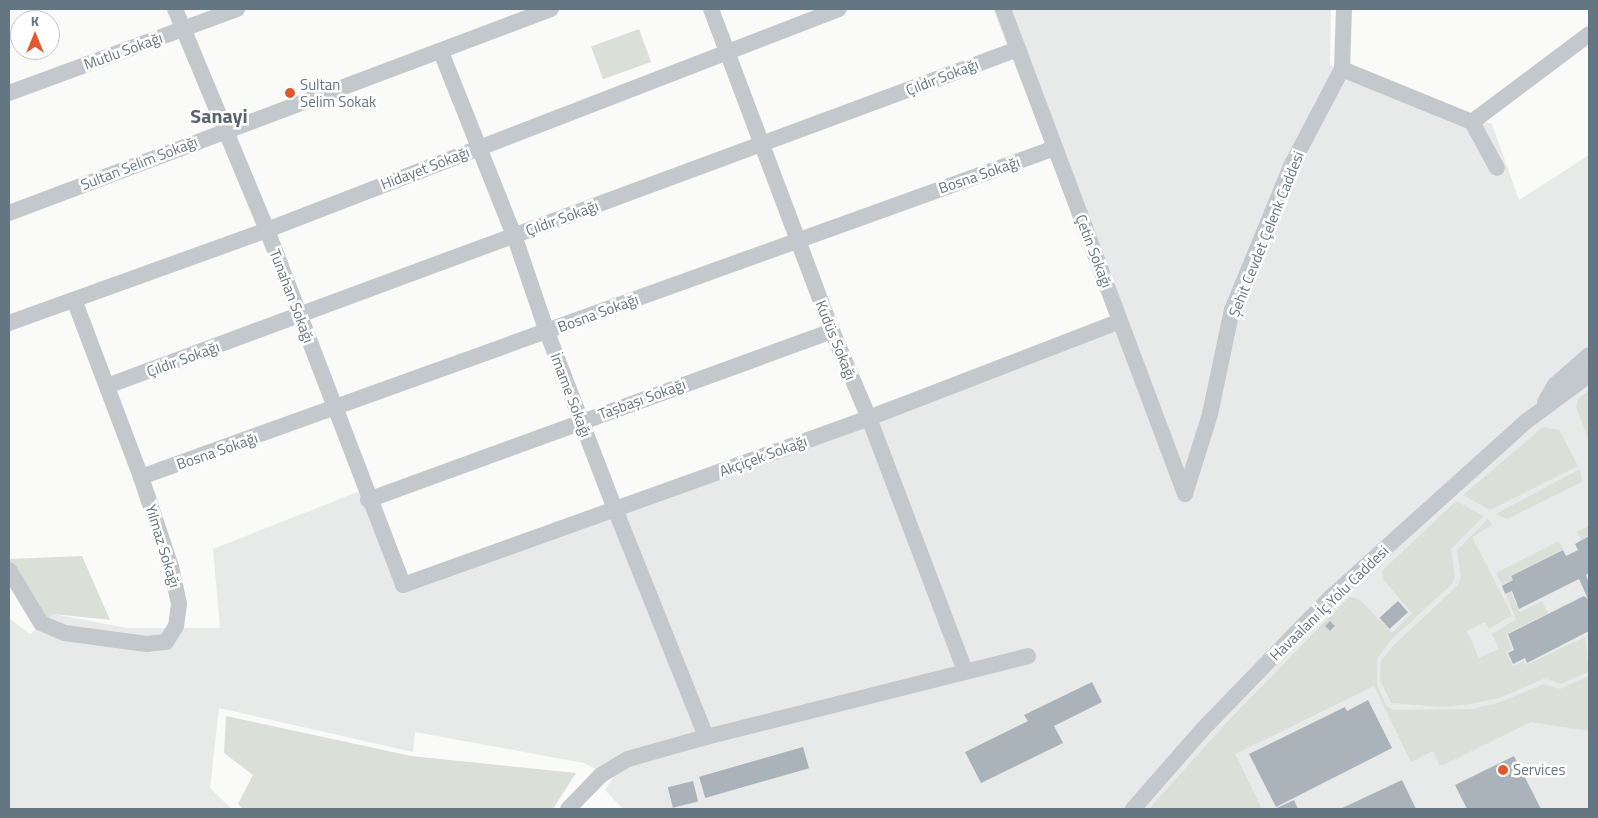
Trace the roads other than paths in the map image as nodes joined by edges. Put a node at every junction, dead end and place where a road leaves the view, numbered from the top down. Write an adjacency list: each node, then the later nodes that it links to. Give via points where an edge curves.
1 (175, 9): 8 (street, Tunahan Sokağı)
2 (237, 9): 8 (street, Mutlu Sokağı)
3 (551, 9): 11 (street, Sultan Selim Sokağı)
4 (711, 9): 12 (street, Kudüs Sokağı)
5 (839, 9): 12 (street, Hidayet Sokağı)
6 (1003, 9): 10 (street, Çetin Sokağı)
7 (1344, 9): 13 (street, Şehit Cevdet Çelenk Caddesi)
8 (183, 29): 14 (street, Mutlu Sokağı); 16 (street, Tunahan Sokağı)
9 (1589, 34): 15 (street)
10 (1018, 49): 17 (street, Çıldır Sokağı); 19 (street, Çetin Sokağı)
11 (441, 52): 16 (street, Sultan Selim Sokağı); 18 (street, İmame Sokağı)
12 (727, 52): 17 (street, Kudüs Sokağı); 18 (street, Hidayet Sokağı)
13 (1342, 69): 15 (street); 39 (street, Şehit Cevdet Çelenk Caddesi, via 1291,166 1232,310 1210,414)
14 (9, 93)
15 (1472, 122): 20 (street)
16 (223, 131): 21 (street, Sultan Selim Sokağı); 22 (street, Tunahan Sokağı)
17 (762, 145): 23 (street, Çıldır Sokağı); 24 (street, Kudüs Sokağı)
18 (479, 147): 22 (street, Hidayet Sokağı); 23 (street, İmame Sokağı)
19 (1055, 148): 24 (street, Bosna Sokağı); 27 (street, Çetin Sokağı)
20 (1497, 168)
21 (9, 213)
22 (267, 230): 25 (street, Hidayet Sokağı); 26 (street, Tunahan Sokağı)
23 (514, 235): 26 (street, Çıldır Sokağı); 30 (street, İmame Sokağı)
24 (797, 239): 29 (street, Kudüs Sokağı); 30 (street, Bosna Sokağı)
25 (74, 300): 28 (street, Hidayet Sokağı); 33 (street, Yılmaz Sokağı)
26 (301, 316): 33 (street, Çıldır Sokağı); 34 (street, Tunahan Sokağı)
27 (1120, 321): 36 (street, Akçiçek Sokağı); 39 (street, Çetin Sokağı)
28 (9, 323)
29 (832, 331): 36 (street, Kudüs Sokağı); 37 (street, Taşbaşı Sokağı)
30 (546, 332): 34 (street, Bosna Sokağı); 37 (street, İmame Sokağı)
31 (1589, 354): 35 (street, Havaalanı İç Yolu Caddesi, via 1555,385)
32 (1589, 375): 35 (street, Havaalanı İç Yolu Caddesi)
33 (107, 386): 38 (street, Yılmaz Sokağı)
34 (336, 409): 38 (street, Bosna Sokağı); 40 (street, Tunahan Sokağı)
35 (1540, 410): 48 (street, Havaalanı İç Yolu Caddesi, via 1330,598 1203,729)
36 (868, 418): 41 (street, Akçiçek Sokağı); 45 (street, Kudüs Sokağı)
37 (582, 421): 40 (street, Taşbaşı Sokağı); 41 (street, İmame Sokağı)
38 (141, 477): 42 (street, Yılmaz Sokağı, via 171,567 179,604 176,626 166,642 98,640 65,633 41,623)
39 (1185, 494)
40 (368, 500): 43 (street, Tunahan Sokağı)
41 (615, 509): 43 (street, Akçiçek Sokağı); 46 (street, İmame Sokağı)
42 (9, 570)
43 (403, 585)
44 (1028, 656): 45 (street)
45 (965, 671): 46 (street)
46 (706, 737): 47 (street, via 613,766 585,788)
47 (568, 809)
48 (1133, 809)

